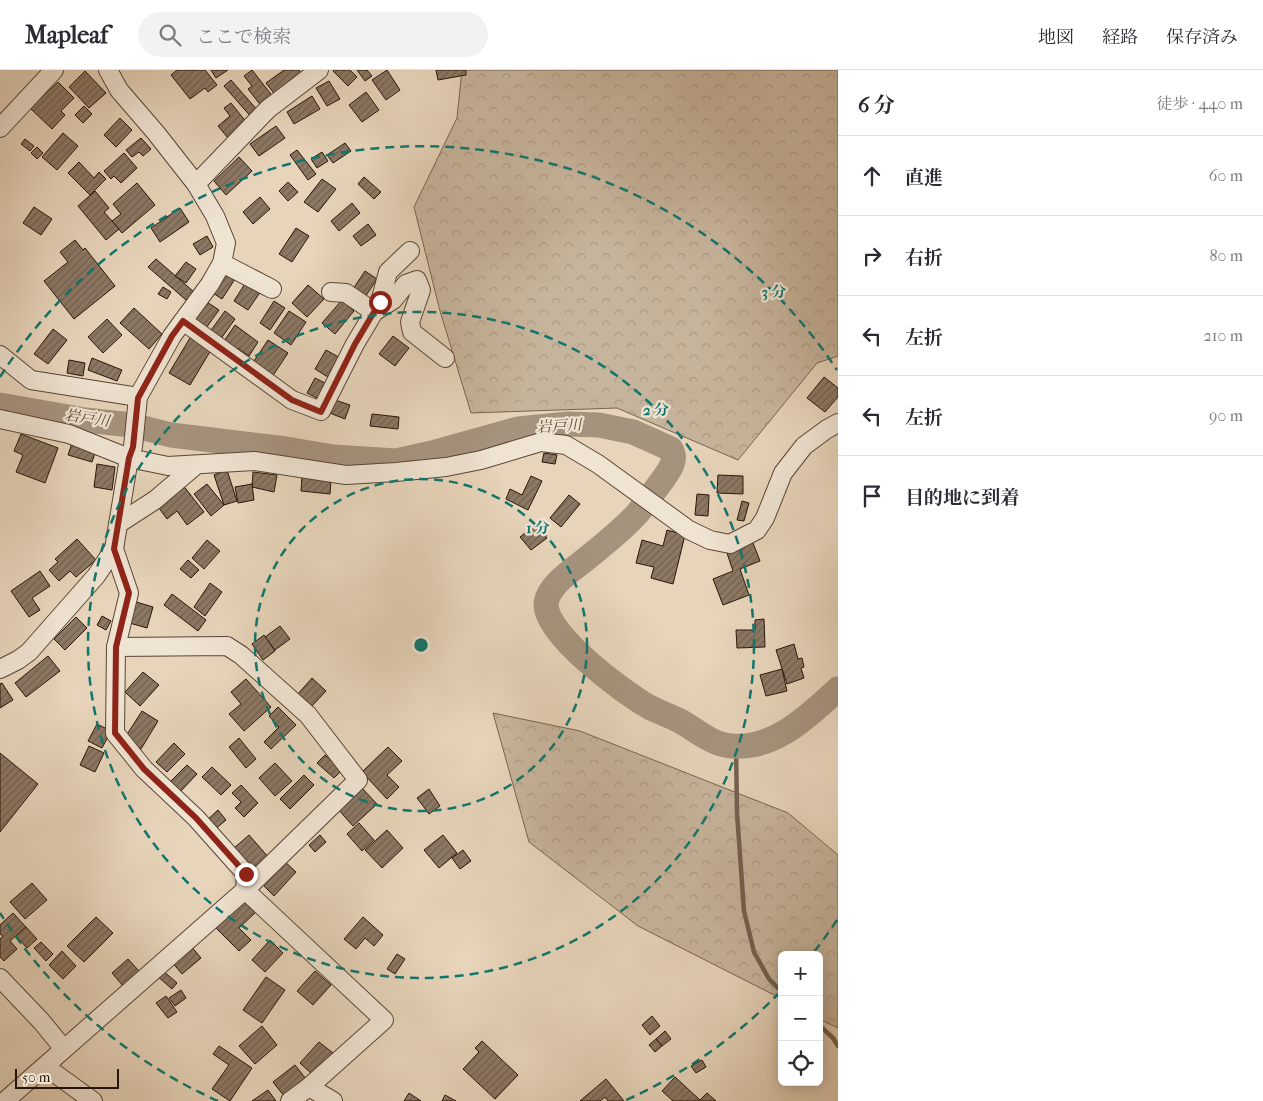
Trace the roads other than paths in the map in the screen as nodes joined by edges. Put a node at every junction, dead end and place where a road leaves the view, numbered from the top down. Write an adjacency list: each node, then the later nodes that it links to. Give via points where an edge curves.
1 (54, 70): 4 (street)
2 (108, 70): 5 (street, via 119,90)
3 (319, 70): 5 (street, via 268,109)
4 (0, 128)
5 (196, 184): 7 (street, via 226,243)
6 (410, 251): 10 (street, via 388,272)
7 (222, 263): 8 (street); 11 (street)
8 (272, 289)
9 (331, 292): 10 (street, via 346,293)
10 (374, 312): 11 (street, via 321,412 292,400); 13 (street, via 393,300 406,284 416,280 421,290 410,322 412,332)
11 (183, 321): 14 (street)
12 (0, 355): 14 (street, via 31,380)
13 (445, 358)
14 (138, 398): 17 (street)
15 (0, 418): 17 (street)
16 (838, 423): 18 (street, via 804,446 783,473 757,530 730,544 710,540 689,530 598,464 566,445 541,442 446,467 346,475 254,461)
17 (131, 453): 18 (street, via 168,466); 19 (street)
18 (195, 466): 19 (street, via 155,500)
19 (118, 524): 20 (street)
20 (114, 549): 21 (street, via 129,593); 22 (street, via 96,576 29,652)
21 (116, 647): 23 (street, via 115,733 144,769 196,818 246,874); 23 (street, via 226,646 241,655 308,715 358,780)
22 (0, 669)
23 (246, 890): 25 (street); 27 (street, via 384,1020)
24 (0, 978): 25 (street)
25 (64, 1049): 26 (street)
26 (46, 1067): 28 (street); 29 (street)
27 (309, 1087): 30 (street); 31 (street)
28 (5, 1101)
29 (93, 1101)
30 (290, 1101)
31 (334, 1101)

